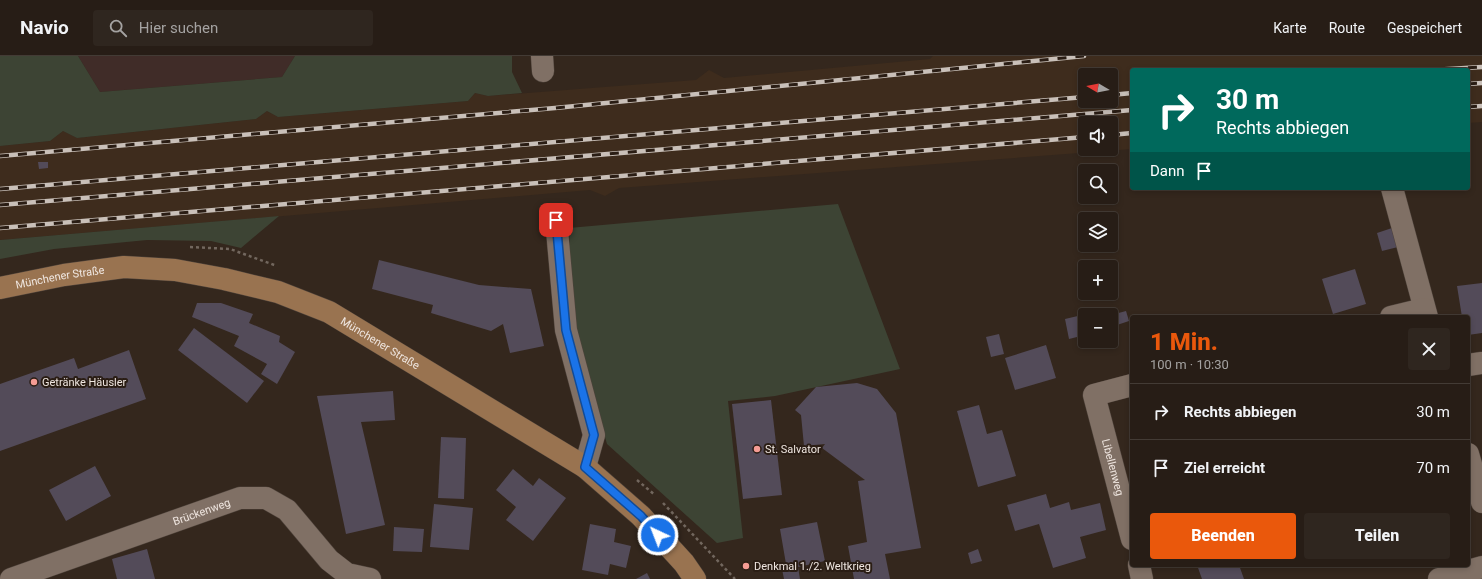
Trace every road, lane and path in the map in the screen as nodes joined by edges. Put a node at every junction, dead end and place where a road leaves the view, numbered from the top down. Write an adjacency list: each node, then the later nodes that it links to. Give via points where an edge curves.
1 (1393, 190): 4 (street)
2 (556, 220): 10 (street, via 566,330 594,435)
3 (0, 288): 10 (main road, Münchener Straße, via 64,275 124,267 175,270 278,292 329,312)
4 (1425, 313): 5 (street)
5 (1408, 315)
6 (1482, 364): 7 (street)
7 (1470, 365)
8 (1130, 386): 12 (street, Libellenweg, via 1094,395)
9 (1470, 461): 11 (street)
10 (585, 467): 17 (main road, Münchener Straße, via 641,516 684,563)
11 (1482, 502)
12 (1130, 531)
13 (1139, 567): 18 (street)
14 (1482, 567): 19 (street)
15 (11, 579): 16 (street, Brückenweg, via 240,498 266,498 287,510 329,560 347,574)
16 (370, 579)
17 (695, 579)
18 (1142, 579)
19 (1440, 579)

